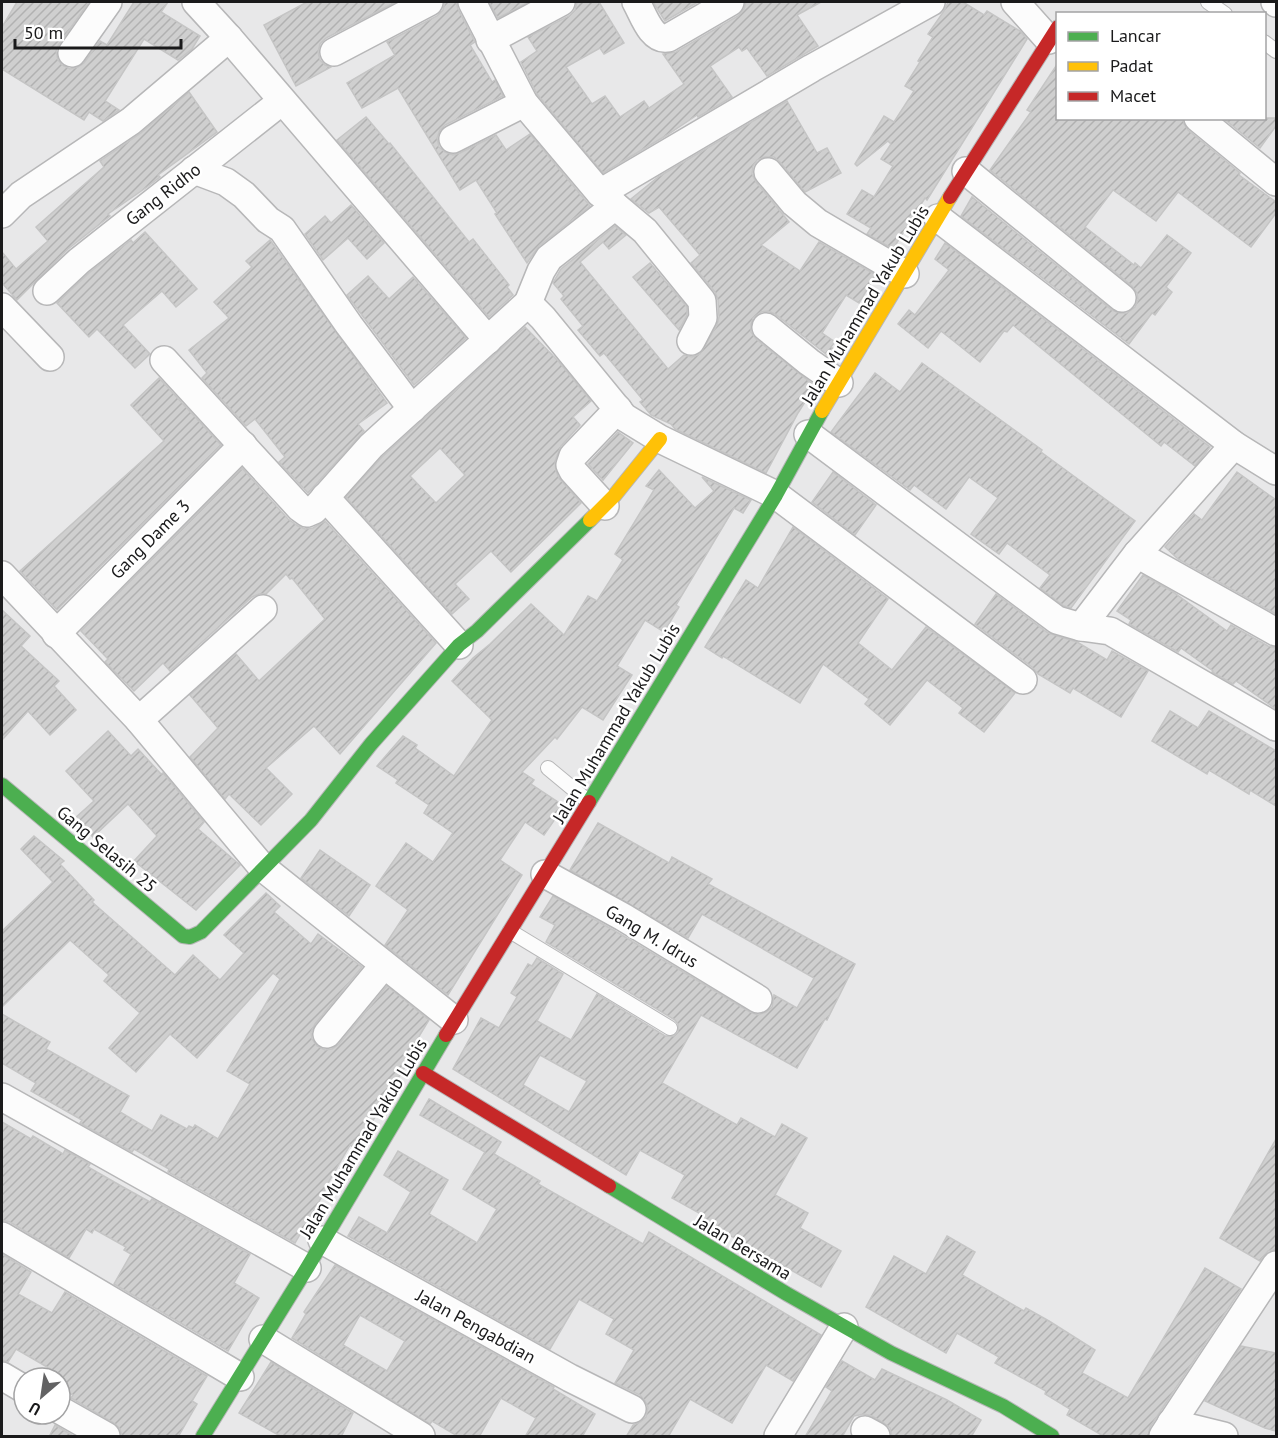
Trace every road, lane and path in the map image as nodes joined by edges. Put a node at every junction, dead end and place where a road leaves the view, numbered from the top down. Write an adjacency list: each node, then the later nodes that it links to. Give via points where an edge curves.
1 (108, 2): 16 (street)
2 (196, 2): 13 (street)
3 (429, 2): 15 (street)
4 (472, 2): 14 (street)
5 (561, 2): 14 (street)
6 (636, 2): 7 (street, via 655,36 662,39)
7 (730, 2)
8 (931, 2): 25 (street, via 812,68)
9 (1015, 2): 12 (street)
10 (1208, 2): 11 (lane)
11 (1222, 12)
12 (1053, 33): 22 (main road, Jalan Muhammad Yakub Lubis)
13 (229, 38): 17 (street); 26 (street, via 131,121 21,195)
14 (490, 40): 18 (street)
15 (334, 52)
16 (72, 54)
17 (282, 101): 21 (street, Gang Ridho); 34 (street)
18 (524, 103): 20 (street); 25 (street)
19 (1200, 120): 24 (street)
20 (453, 139)
21 (194, 170): 29 (street, Gang Ridho); 39 (street, via 233,186 282,229)
22 (966, 171): 27 (main road, Jalan Muhammad Yakub Lubis); 30 (street)
23 (768, 172): 28 (street, via 794,203 818,223)
24 (1276, 183)
25 (607, 200): 31 (street, via 549,258); 35 (street, via 645,231 702,301 703,318)
26 (2, 214)
27 (938, 218): 28 (main road, Jalan Muhammad Yakub Lubis); 44 (street)
28 (905, 274): 38 (main road, Jalan Muhammad Yakub Lubis)
29 (47, 291)
30 (1122, 298)
31 (528, 303): 34 (street); 40 (street)
32 (2, 307): 36 (street)
33 (766, 327): 38 (street)
34 (488, 340): 39 (street)
35 (691, 341)
36 (50, 357)
37 (164, 360): 43 (street)
38 (839, 383): 41 (main road, Jalan Muhammad Yakub Lubis)
39 (412, 409): 47 (street, via 371,446)
40 (618, 409): 42 (street, via 624,417); 48 (street, via 573,456 570,465)
41 (808, 434): 46 (main road, Jalan Muhammad Yakub Lubis); 52 (street, via 1057,620)
42 (660, 439): 46 (street); 48 (main road)
43 (243, 445): 47 (street, via 307,513); 54 (street, Gang Dame 3)
44 (1234, 445): 45 (street); 49 (street)
45 (1276, 471)
46 (776, 495): 56 (street); 61 (main road, Jalan Muhammad Yakub Lubis)
47 (325, 497): 55 (street)
48 (605, 506): 55 (main road)
49 (1137, 554): 52 (street); 53 (street)
50 (2, 575): 54 (street)
51 (263, 609): 57 (street)
52 (1081, 627): 58 (street, via 1110,631)
53 (1276, 632)
54 (56, 634): 57 (street)
55 (459, 645): 62 (main road)
56 (1023, 680)
57 (139, 720): 62 (street)
58 (1276, 727)
59 (549, 768): 61 (lane)
60 (2, 785): 62 (main road, Gang Selasih 25, via 183,936 201,932)
61 (589, 802): 63 (main road, Jalan Muhammad Yakub Lubis)
62 (264, 870): 65 (street)
63 (545, 874): 64 (main road, Jalan Muhammad Yakub Lubis); 66 (street, Gang M. Idrus)
64 (510, 931): 67 (main road, Jalan Muhammad Yakub Lubis); 68 (lane)
65 (384, 964): 67 (street); 69 (street)
66 (758, 999)
67 (454, 1020): 70 (main road, Jalan Muhammad Yakub Lubis)
68 (670, 1028)
69 (327, 1034)
70 (423, 1073): 73 (main road, Jalan Muhammad Yakub Lubis); 76 (main road, Jalan Bersama)
71 (2, 1097): 74 (street)
72 (2, 1236): 78 (street)
73 (322, 1240): 74 (main road, Jalan Muhammad Yakub Lubis); 79 (street, Jalan Pengabdian)
74 (307, 1268): 77 (main road, Jalan Muhammad Yakub Lubis)
75 (1272, 1279): 81 (street)
76 (844, 1327): 85 (street); 86 (main road, Jalan Bersama, via 1003,1406)
77 (263, 1339): 78 (main road, Jalan Muhammad Yakub Lubis); 84 (street)
78 (240, 1377): 83 (main road, Jalan Muhammad Yakub Lubis)
79 (632, 1409)
80 (72, 1417): 82 (street)
81 (1167, 1430): 87 (street)
82 (106, 1437)
83 (203, 1437)
84 (421, 1437)
85 (778, 1437)
86 (1052, 1437)
87 (1224, 1437)

